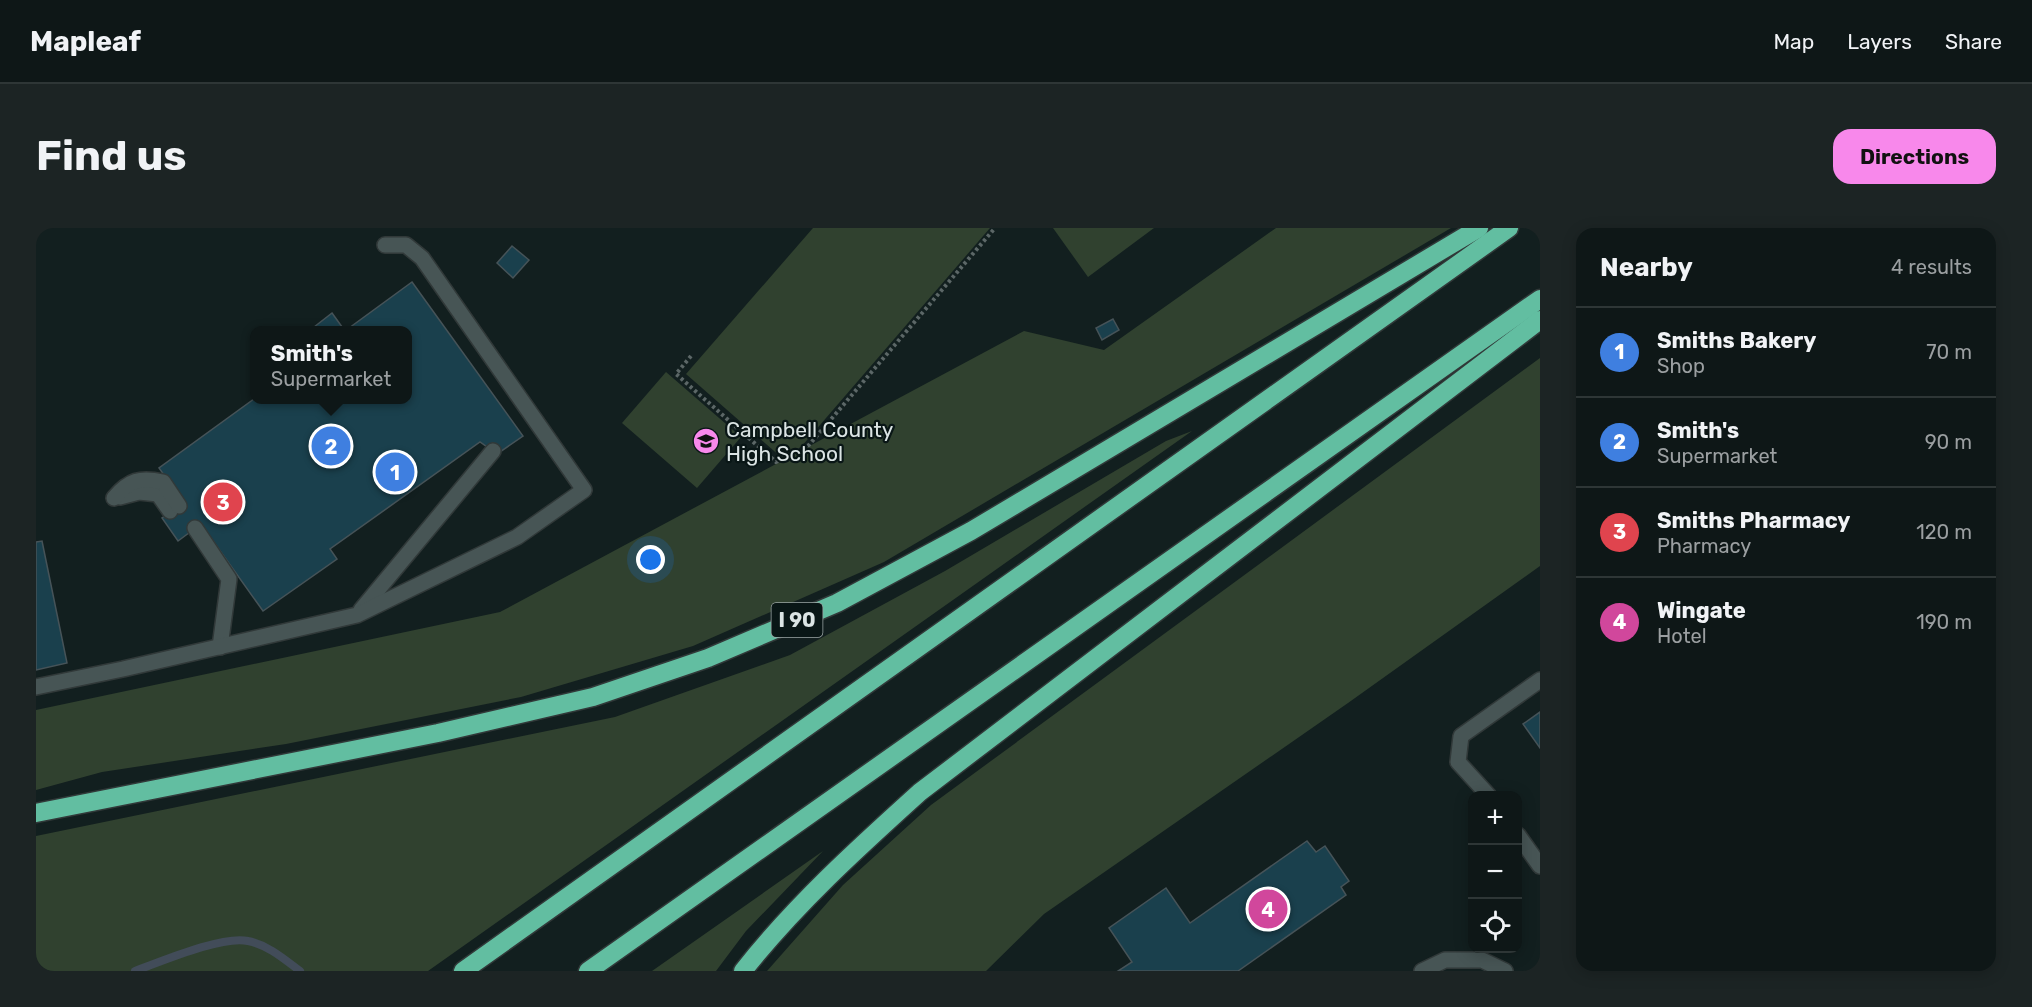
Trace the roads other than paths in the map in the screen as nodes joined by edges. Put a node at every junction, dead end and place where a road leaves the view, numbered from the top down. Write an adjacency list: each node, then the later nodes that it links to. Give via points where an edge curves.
1 (1479, 228): 15 (highway, I 90, via 971,531 837,603 708,658 593,698)
2 (1509, 228): 18 (highway)
3 (385, 245): 10 (lane, via 406,245 422,258 584,490 517,537)
4 (1540, 298): 19 (highway)
5 (1540, 320): 20 (highway, via 920,792 847,858)
6 (493, 451): 10 (lane)
7 (114, 498): 8 (lane, via 140,492 158,494)
8 (175, 509)
9 (191, 531): 11 (lane, via 230,579)
10 (357, 615): 11 (lane)
11 (220, 647): 13 (lane)
12 (1540, 680): 14 (lane, via 1461,735 1458,762)
13 (36, 687)
14 (1484, 791)
15 (36, 813)
16 (1522, 841): 17 (lane)
17 (1540, 866)
18 (464, 971)
19 (588, 971)
20 (743, 971)
21 (1422, 971): 22 (lane, via 1445,960 1482,960)
22 (1505, 971)

